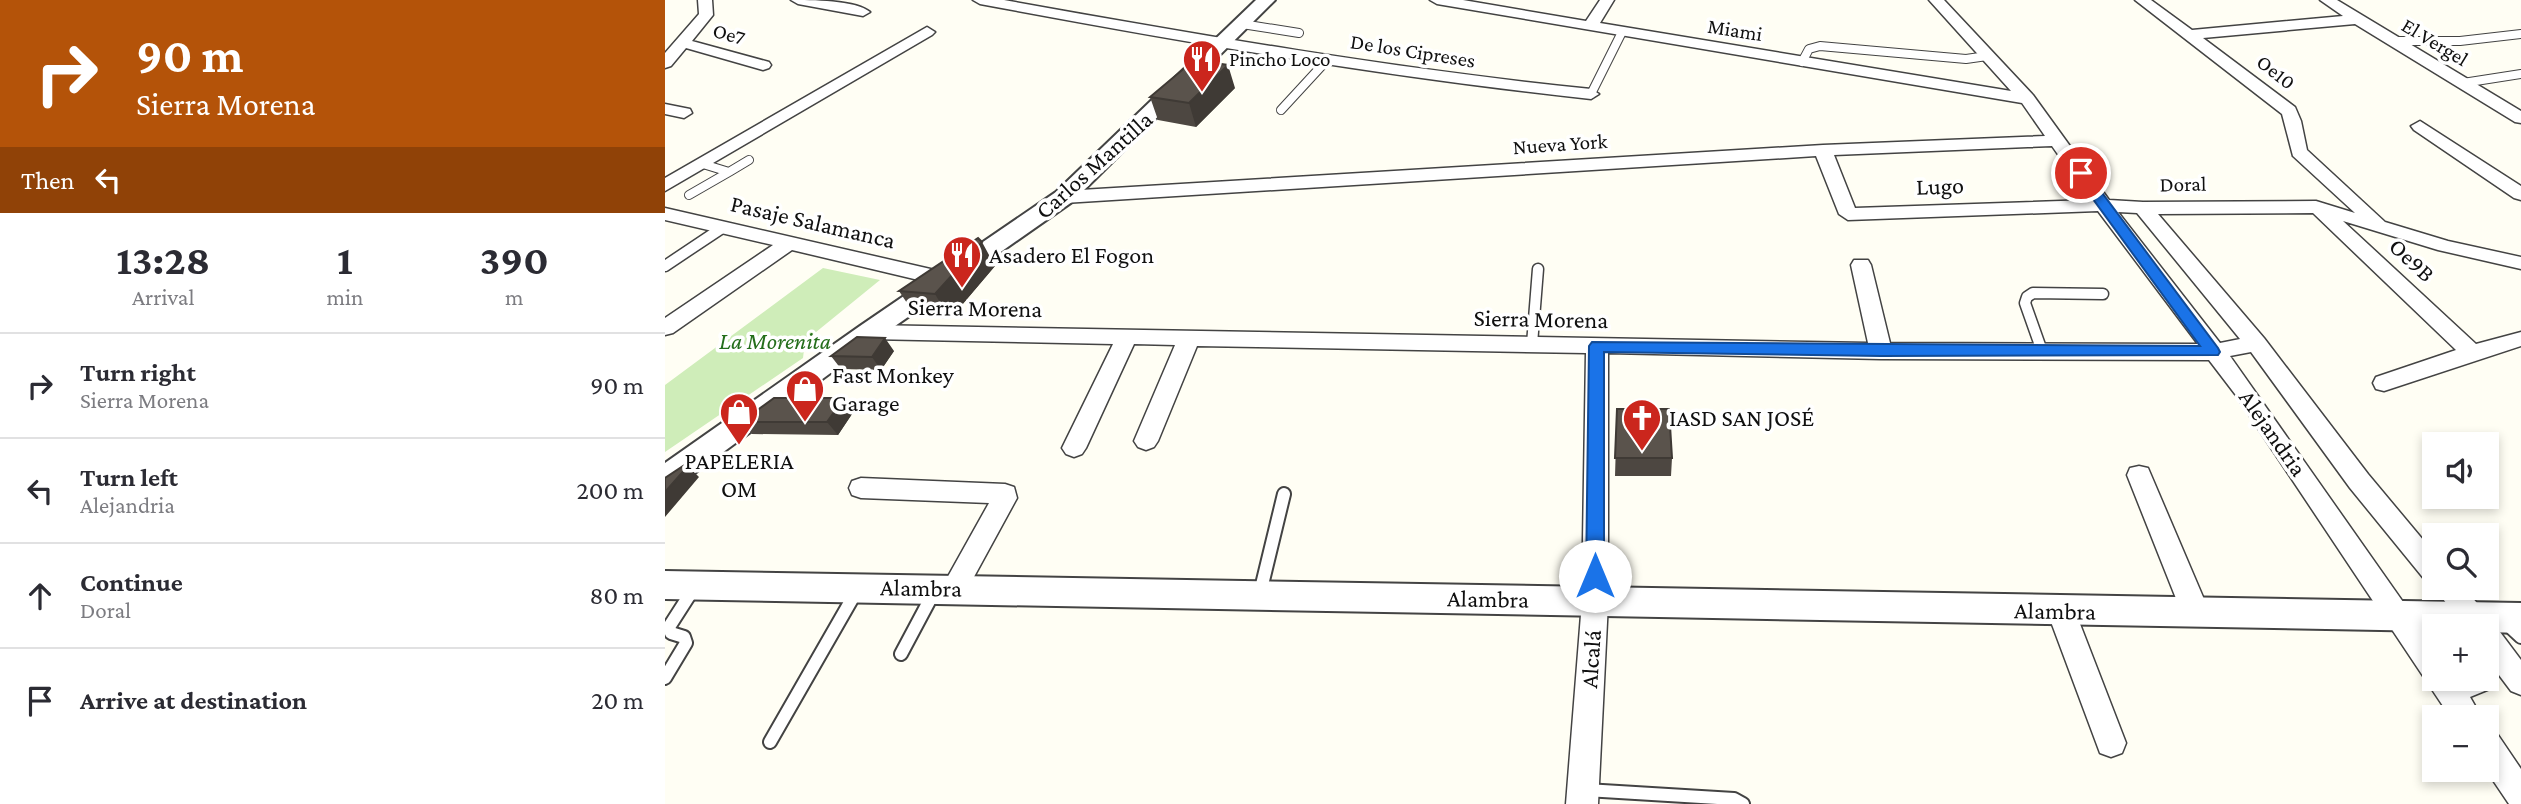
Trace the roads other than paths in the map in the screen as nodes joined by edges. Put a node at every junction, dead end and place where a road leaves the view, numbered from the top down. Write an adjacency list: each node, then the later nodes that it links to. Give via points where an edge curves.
1 (705, 0): 20 (street, via 706,15)
2 (798, 0): 10 (street)
3 (980, 0): 21 (street, De los Cipreses)
4 (1266, 0): 12 (street, Carlos Mantilla)
5 (1607, 0): 13 (street)
6 (1936, 0): 22 (street)
7 (2142, 0): 18 (street, Oe10)
8 (2327, 0): 11 (street, El Vergel)
9 (1444, 1): 13 (street, Miami)
10 (863, 12)
11 (2357, 19): 18 (street); 19 (street, El Vergel)
12 (1242, 24): 16 (lane); 21 (street, Carlos Mantilla)
13 (1590, 26): 15 (street, Miami)
14 (927, 32): 39 (street)
15 (1622, 32): 24 (street, Miami); 29 (lane)
16 (1299, 33)
17 (2521, 34): 19 (lane, via 2460,41)
18 (2190, 35): 45 (street, Oe10, via 2288,111 2299,152)
19 (2394, 41): 28 (street, El Vergel)
20 (684, 43): 25 (street); 26 (street, Oe7)
21 (1224, 44): 23 (street, De los Cipreses); 44 (street, Carlos Mantilla)
22 (1987, 56): 24 (lane, via 1966,60 1820,46 1809,49); 30 (street)
23 (1328, 58): 29 (street, De los Cipreses, via 1486,84); 32 (lane)
24 (1802, 62): 30 (street, Miami)
25 (665, 64)
26 (763, 65)
27 (2521, 74): 28 (lane)
28 (2463, 83): 34 (street, El Vergel)
29 (1591, 94)
30 (2027, 99): 36 (street)
31 (665, 109): 33 (street)
32 (1281, 110)
33 (684, 113)
34 (2521, 118)
35 (2420, 126): 42 (street)
36 (2058, 141): 37 (street, Nueva York); 46 (street)
37 (1823, 150): 44 (street, Nueva York); 46 (street, Lugo, via 1848,214)
38 (749, 160): 40 (lane)
39 (703, 164): 40 (lane); 41 (street)
40 (729, 172): 43 (lane)
41 (665, 186)
42 (2521, 194)
43 (689, 195)
44 (1065, 197): 57 (street, Carlos Mantilla)
45 (2354, 202): 47 (street); 51 (street, Oe10)
46 (2103, 205): 48 (street, Doral); 69 (street, Alejandria)
47 (2316, 207): 48 (street, Doral); 51 (street, Doral); 70 (street, Oe9B)
48 (2143, 208): 64 (street)
49 (665, 214): 50 (street, Pasaje Salamanca)
50 (722, 228): 52 (street, Pasaje Salamanca); 54 (lane)
51 (2384, 229): 53 (street, Doral)
52 (789, 243): 57 (street, Pasaje Salamanca); 59 (street)
53 (2521, 263)
54 (665, 265)
55 (1861, 265): 67 (street)
56 (1538, 269): 65 (lane)
57 (949, 280): 60 (street, Carlos Mantilla)
58 (2103, 294): 68 (lane, via 2032,293 2027,297 2025,303)
59 (665, 328)
60 (869, 332): 61 (street, Sierra Morena); 75 (street, Carlos Mantilla)
61 (1127, 337): 62 (street, Sierra Morena); 73 (street)
62 (1189, 338): 65 (street, Sierra Morena); 72 (street)
63 (2521, 339): 70 (street)
64 (2256, 343): 69 (street, Sierra Morena); 78 (street, via 2358,481)
65 (1532, 344): 66 (street, Sierra Morena)
66 (1597, 346): 67 (street, Sierra Morena); 84 (street, Alcalá)
67 (1881, 351): 68 (street, Sierra Morena)
68 (2042, 351): 69 (street, Sierra Morena)
69 (2212, 352): 88 (street, Alejandria, via 2243,388)
70 (2472, 353): 71 (street)
71 (2384, 383)
72 (1146, 441)
73 (1074, 449)
74 (2139, 475): 86 (street)
75 (665, 479)
76 (861, 488): 81 (street, via 1005,494)
77 (1285, 494): 82 (lane)
78 (2422, 558)
79 (681, 584): 80 (street, Alambra); 92 (lane, via 669,627 671,633 684,636 686,643)
80 (859, 587): 81 (street, Alambra); 93 (lane)
81 (945, 589): 82 (street, Alambra); 91 (lane)
82 (1260, 594): 84 (street, Alambra)
83 (2464, 600): 87 (street)
84 (1595, 601): 85 (street, Alambra); 97 (street, Alcalá)
85 (2061, 611): 86 (street, Alambra); 94 (street)
86 (2195, 611): 88 (street, Alambra)
87 (2482, 614)
88 (2398, 616): 89 (street, Alambra); 90 (street, Alejandria)
89 (2422, 618)
90 (2422, 651)
91 (901, 654)
92 (665, 678)
93 (770, 742)
94 (2111, 743)
95 (2499, 763): 96 (street)
96 (2521, 795)
97 (1582, 797): 98 (lane, via 1734,799)
98 (1743, 804)

